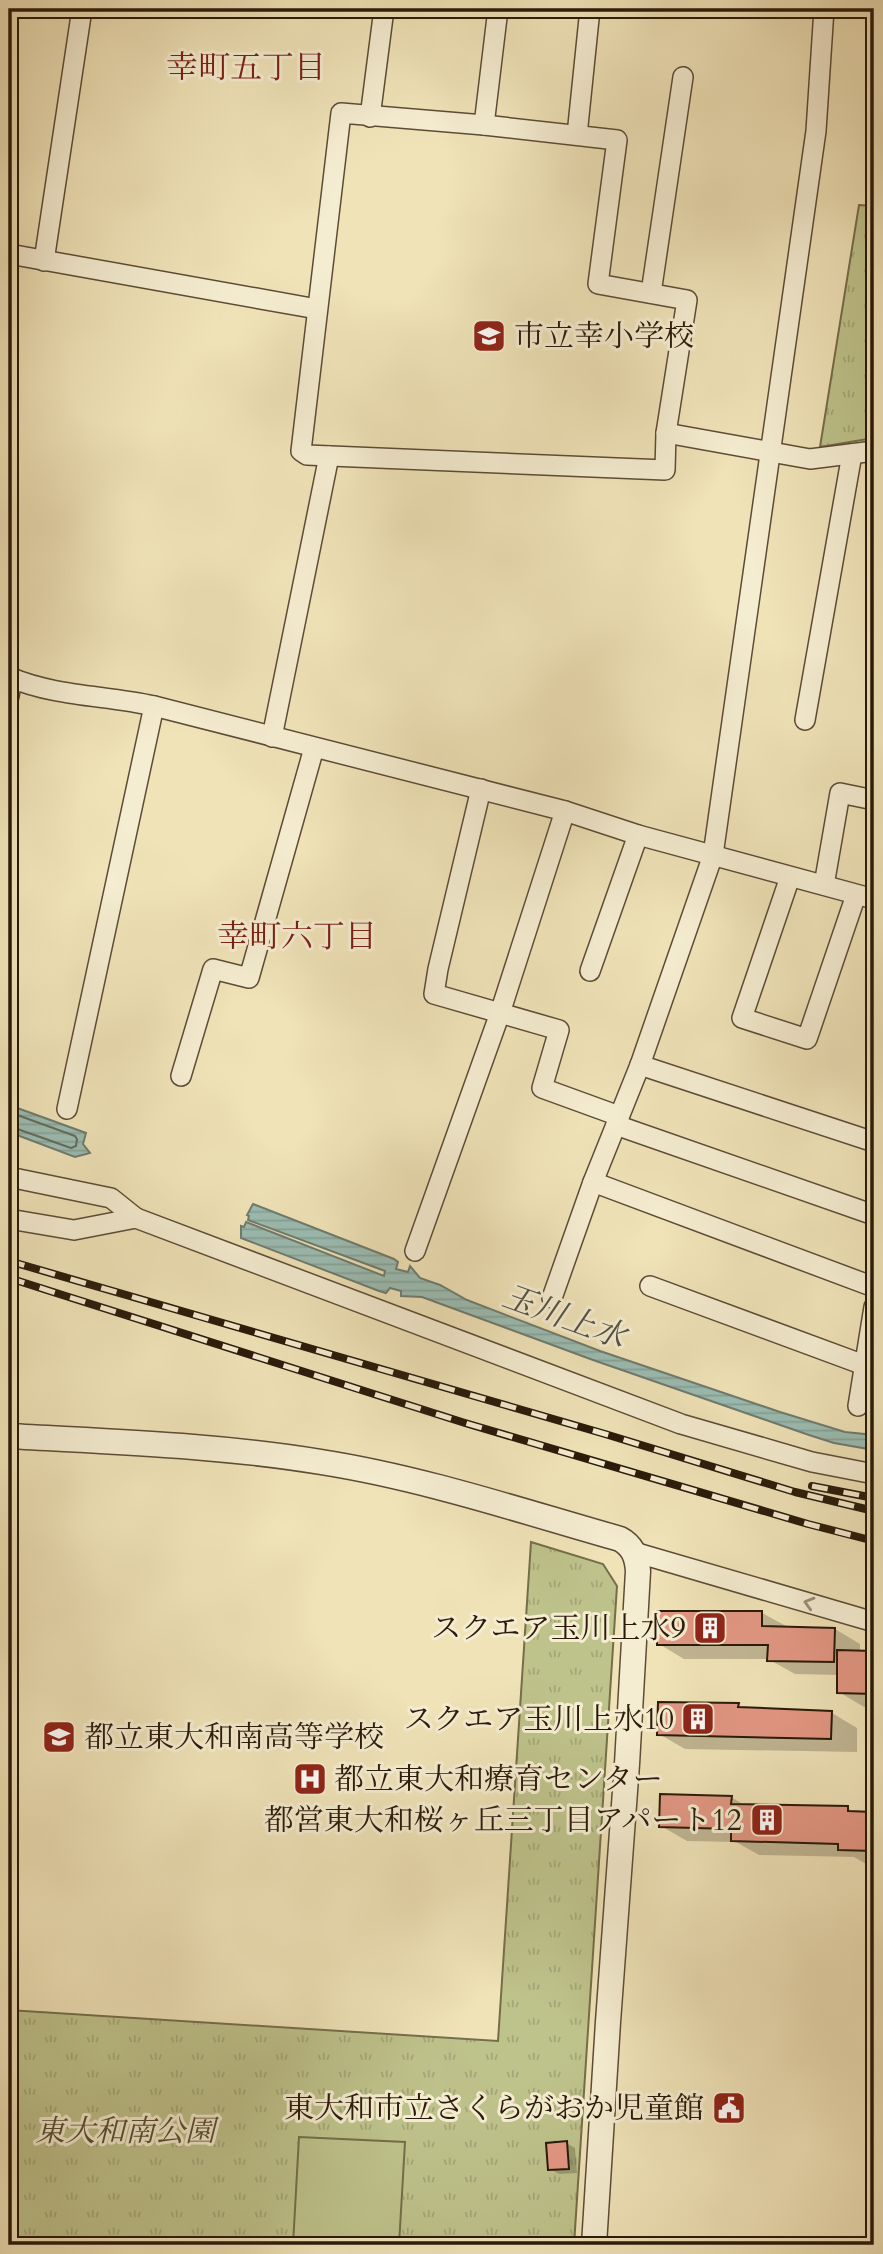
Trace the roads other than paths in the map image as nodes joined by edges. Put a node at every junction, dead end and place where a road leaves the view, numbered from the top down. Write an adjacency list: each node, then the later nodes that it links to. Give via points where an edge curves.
1 (82, 9): 11 (street)
2 (384, 9): 7 (street)
3 (498, 9): 8 (street)
4 (590, 9): 9 (street)
5 (824, 9): 16 (street, via 816,131)
6 (683, 77): 12 (street)
7 (370, 117): 8 (street); 13 (street, via 341,114)
8 (484, 125): 9 (street)
9 (577, 135): 12 (street, via 617,140 598,284)
10 (9, 254): 11 (street)
11 (44, 261): 13 (street)
12 (650, 293): 14 (street, via 687,300)
13 (317, 309): 18 (street, via 301,451)
14 (666, 433): 16 (street); 18 (street, via 665,470)
15 (874, 451): 17 (street)
16 (769, 452): 17 (street, via 810,458); 28 (street)
17 (852, 454): 21 (street)
18 (328, 456): 22 (street)
19 (10, 683): 20 (street)
20 (153, 706): 22 (street); 36 (street)
21 (805, 720)
22 (272, 737): 23 (street)
23 (314, 748): 24 (street); 35 (street, via 248,978 213,969)
24 (481, 789): 26 (street); 33 (street, via 434,993)
25 (874, 800): 30 (street, via 840,793)
26 (565, 811): 27 (street); 33 (street)
27 (638, 835): 28 (street); 32 (street)
28 (713, 855): 29 (street); 34 (street)
29 (790, 877): 30 (street); 31 (street, via 742,1018 807,1039)
30 (824, 885): 31 (street)
31 (865, 897)
32 (590, 971)
33 (500, 1013): 37 (street, via 559,1030 542,1088); 44 (street)
34 (640, 1065): 37 (street); 38 (street)
35 (181, 1076)
36 (67, 1109)
37 (617, 1121): 40 (street); 41 (street)
38 (873, 1137)
39 (9, 1177): 42 (street, via 111,1198)
40 (593, 1182): 46 (street); 47 (street)
41 (874, 1215)
42 (135, 1218): 43 (street, via 74,1230); 52 (street, via 681,1424 812,1462)
43 (9, 1219)
44 (415, 1251)
45 (650, 1286): 49 (street)
46 (874, 1287)
47 (552, 1298)
48 (874, 1307): 49 (street)
49 (869, 1366): 50 (street)
50 (858, 1406)
51 (9, 1436): 53 (street, via 227,1450 322,1462 419,1482 606,1535 626,1543)
52 (874, 1474)
53 (634, 1552): 54 (street, one-way to 53); 55 (street, via 638,1571 627,1765)
54 (874, 1622)
55 (594, 2245)

